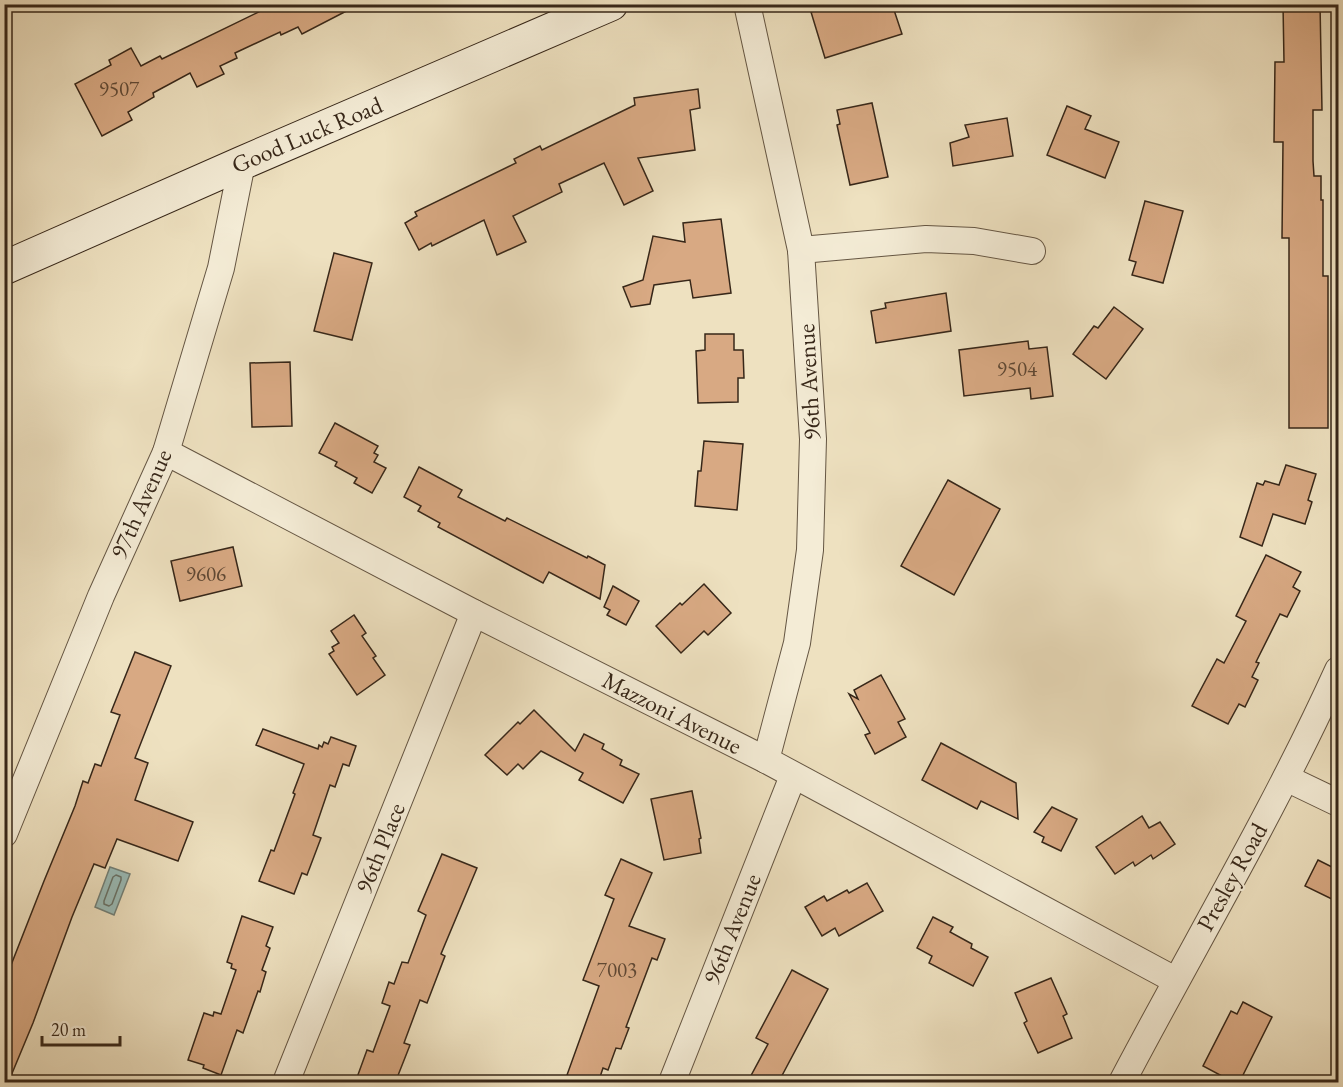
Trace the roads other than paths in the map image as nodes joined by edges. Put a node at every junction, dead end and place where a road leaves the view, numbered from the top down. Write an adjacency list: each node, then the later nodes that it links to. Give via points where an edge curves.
1 (611, 4): 3 (main road, Good Luck Road)
2 (747, 4): 4 (street, 96th Avenue)
3 (242, 163): 6 (main road, Good Luck Road); 7 (street, 97th Avenue, via 221,268)
4 (801, 250): 5 (street, via 926,239 974,240); 10 (street, 96th Avenue, via 813,439 810,550 798,643)
5 (1032, 251)
6 (4, 268)
7 (166, 452): 8 (street, Mazzoni Avenue); 14 (street, 97th Avenue, via 101,596)
8 (474, 613): 10 (street, Mazzoni Avenue); 16 (street, 96th Place)
9 (1338, 670): 12 (street, Presley Road)
10 (766, 760): 11 (street, Mazzoni Avenue)
11 (793, 776): 15 (street, Mazzoni Avenue); 17 (street, 96th Avenue)
12 (1286, 778): 13 (street); 15 (street, Presley Road)
13 (1338, 803)
14 (4, 834)
15 (1175, 980): 18 (street, Presley Road)
16 (286, 1083)
17 (672, 1083)
18 (1122, 1083)

